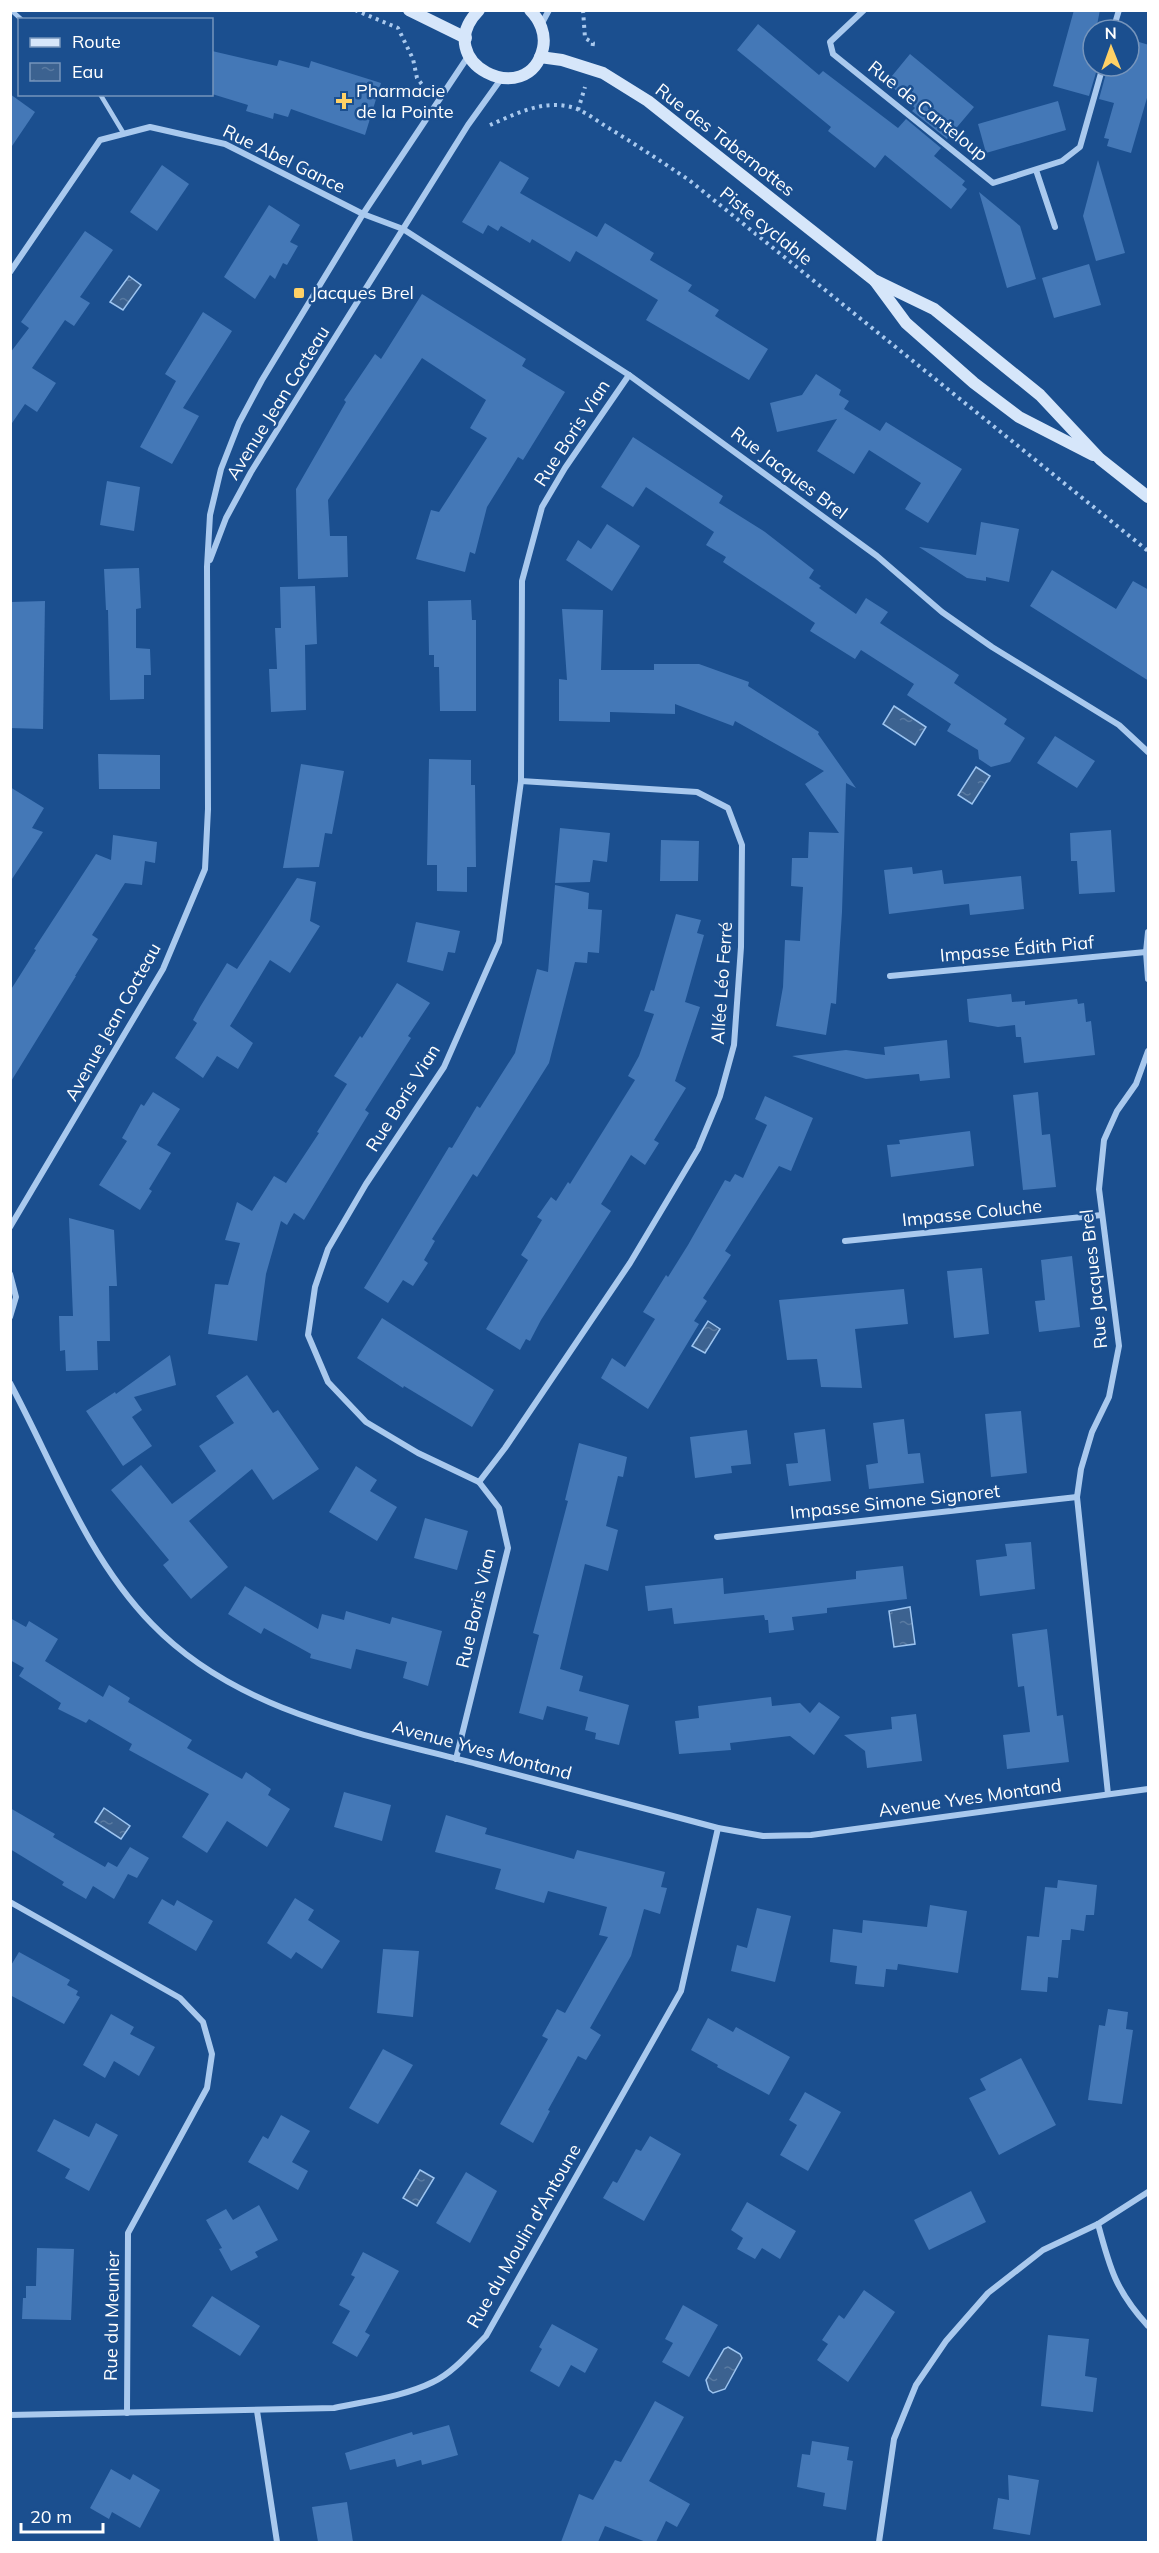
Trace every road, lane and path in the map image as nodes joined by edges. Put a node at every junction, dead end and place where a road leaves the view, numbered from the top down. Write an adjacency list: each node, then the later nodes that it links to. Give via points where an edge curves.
1 (355, 10): 14 (path, via 398,28 413,59 417,78 425,90)
2 (409, 10): 8 (street)
3 (479, 10): 8 (street)
4 (530, 10): 7 (street)
5 (549, 10): 7 (street)
6 (864, 10): 17 (street, Rue de Canteloup, via 830,42 833,54 993,183)
7 (541, 26): 10 (street, via 544,36)
8 (466, 38): 9 (street)
9 (469, 55): 12 (street, via 482,71); 14 (street, Avenue Jean Cocteau)
10 (540, 57): 12 (street, via 524,74); 22 (street, Rue des Tabernottes, via 603,73 648,101)
11 (1100, 78): 17 (street, Rue de Canteloup, via 1080,147 1062,161)
12 (501, 79): 15 (street, Avenue Jean Cocteau)
13 (101, 96): 16 (lane)
14 (440, 99): 18 (street, Avenue Jean Cocteau)
15 (475, 115): 20 (street, Avenue Jean Cocteau); 26 (path, Piste cyclable, via 488,126 520,111 565,106 637,145 689,180)
16 (124, 134): 18 (street, Rue Abel Gance, via 150,127 225,144); 21 (street, Rue Abel Gance, via 100,140)
17 (1036, 170): 19 (street)
18 (363, 214): 20 (street, Rue Abel Gance); 27 (street, Avenue Jean Cocteau, via 240,423 221,469 210,515)
19 (1055, 226)
20 (403, 229): 23 (street, Rue Jacques Brel); 27 (street, Avenue Jean Cocteau, via 251,472 226,518)
21 (10, 272)
22 (874, 280): 24 (street, Rue des Tabernottes, via 934,309 1040,395); 24 (street, Rue des Tabernottes, via 906,323 974,382 1019,417)
23 (629, 375): 28 (street, Rue Jacques Brel, via 877,556 942,612 1119,724); 29 (street, Rue Boris Vian, via 542,507 522,581)
24 (1100, 459): 25 (street, Rue des Tabernottes)
25 (1149, 496)
26 (1149, 551)
27 (207, 567): 36 (street, Avenue Jean Cocteau, via 205,868 163,969)
28 (1149, 752)
29 (521, 781): 41 (street, Rue Boris Vian, via 499,942 444,1068 366,1184 328,1249 315,1287 308,1335 328,1382 366,1422 417,1453); 41 (street, Allée Léo Ferré, via 697,792 728,808 742,844 741,947 734,1045 720,1096 698,1149 630,1263)
30 (1149, 932): 31 (street)
31 (1146, 952): 32 (street, Impasse Édith Piaf); 33 (street)
32 (890, 976)
33 (1149, 979)
34 (1149, 1051): 35 (street, Rue Jacques Brel, via 1136,1084 1117,1111 1104,1140 1099,1189)
35 (1102, 1215): 37 (street, Impasse Coluche); 42 (street, Rue Jacques Brel, via 1119,1346 1109,1397 1092,1432)
36 (10, 1227)
37 (845, 1241)
38 (10, 1274): 39 (street, via 16,1297)
39 (10, 1317)
40 (10, 1383): 44 (street, Avenue Yves Montand, via 86,1534 116,1581 152,1624 189,1658 236,1688 303,1716)
41 (479, 1482): 44 (street, Rue Boris Vian, via 499,1508 508,1548)
42 (1077, 1497): 43 (street, Impasse Simone Signoret); 46 (street, Rue Jacques Brel)
43 (717, 1537)
44 (456, 1759): 47 (street, Avenue Yves Montand)
45 (1149, 1789): 46 (street, Avenue Yves Montand)
46 (1107, 1794): 47 (street, Avenue Yves Montand, via 811,1835 763,1836)
47 (718, 1828): 52 (street, Rue du Moulin d'Antoune, via 681,1991 486,2336 434,2382 334,2408)
48 (10, 1902): 53 (street, Rue du Meunier, via 180,1998 203,2022 212,2054 207,2088 128,2233)
49 (1149, 2192): 50 (street)
50 (1098, 2224): 51 (street, via 1111,2274); 56 (street, via 1043,2250 988,2293 946,2341 916,2385 894,2439)
51 (1149, 2326)
52 (257, 2411): 53 (street, Rue du Moulin d'Antoune); 55 (street)
53 (127, 2413): 54 (street, Rue du Moulin d'Antoune)
54 (10, 2415)
55 (277, 2542)
56 (879, 2542)

